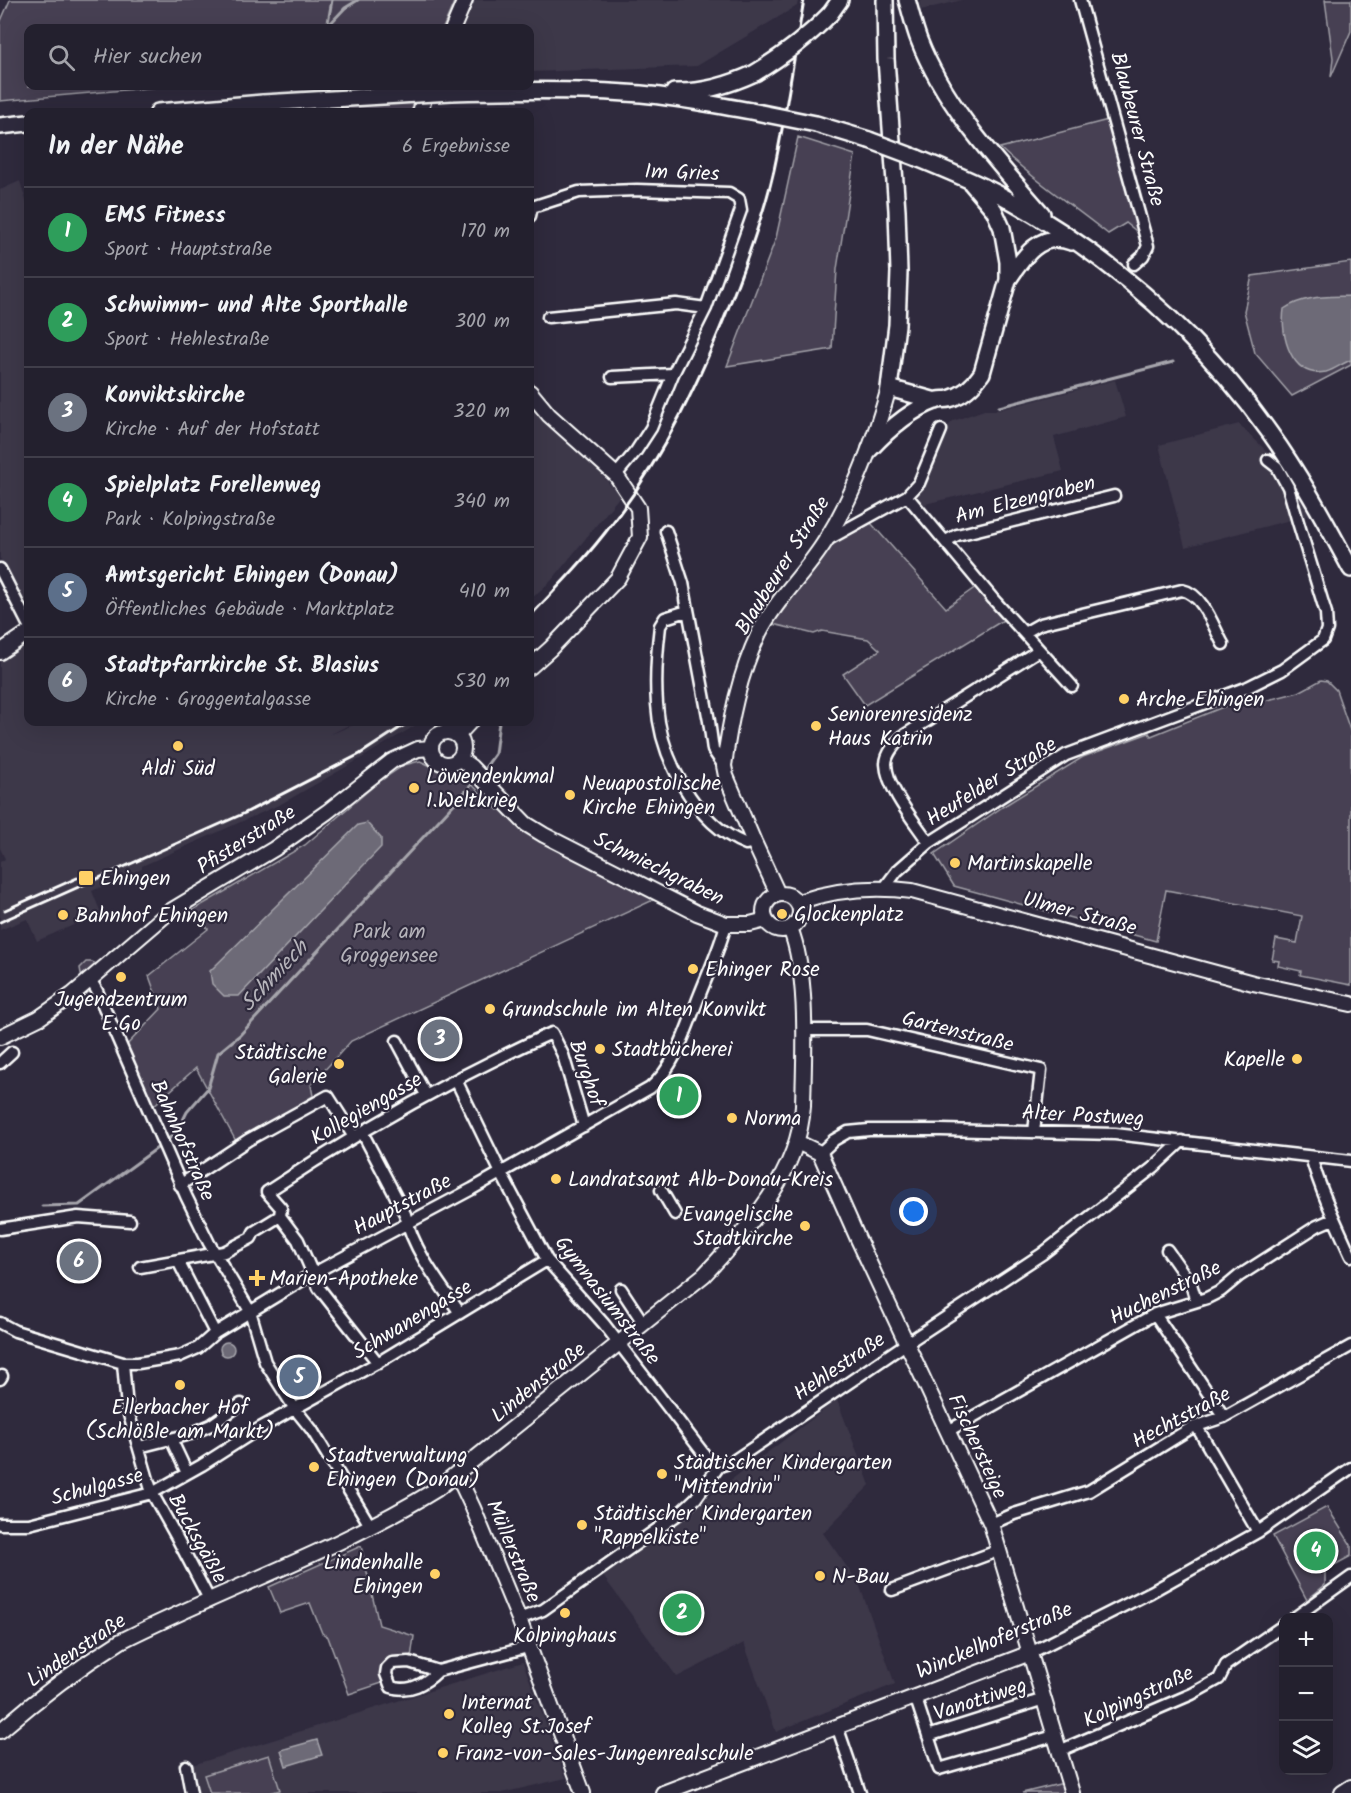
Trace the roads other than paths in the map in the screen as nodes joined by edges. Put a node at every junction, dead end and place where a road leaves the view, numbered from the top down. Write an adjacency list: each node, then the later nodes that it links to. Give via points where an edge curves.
1 (465, 0): 6 (street)
2 (840, 0): 10 (main road, bridge, via 808,36 755,73 705,90)
3 (885, 0): 25 (main road, Blaubeurer Straße, via 898,272 898,317)
4 (907, 0): 17 (main road, via 919,41 968,126)
5 (1080, 0): 19 (street, Blaubeurer Straße, via 1148,246)
6 (455, 24)
7 (534, 89): 10 (main road, bridge)
8 (427, 90): 12 (street)
9 (511, 90): 11 (main road, bridge)
10 (645, 94): 15 (main road, bridge, via 816,124 869,140)
11 (205, 108)
12 (421, 108)
13 (24, 123): 14 (main road)
14 (0, 126)
15 (965, 178): 17 (main road); 20 (main road, via 994,210 1002,228)
16 (534, 206): 21 (street, Im Gries, via 579,192 729,194 739,199 741,210)
17 (1052, 225): 18 (main road)
18 (1085, 247): 20 (main road, via 1062,238 1038,244); 37 (main road, via 1155,304 1229,380 1270,432)
19 (1134, 264)
20 (1008, 280): 27 (main road, via 982,373 966,391)
21 (706, 308): 22 (street, via 676,304); 23 (street, Im Gries)
22 (548, 317)
23 (673, 374): 24 (street); 31 (street, Im Gries, via 651,428)
24 (612, 377)
25 (889, 388): 27 (main road); 29 (street, Blaubeurer Straße)
26 (534, 397): 31 (street)
27 (936, 401): 29 (main road, via 894,426)
28 (941, 430): 32 (street, via 919,483)
29 (870, 449): 35 (street, Blaubeurer Straße)
30 (1268, 460): 54 (street, Heufelder Straße, via 1277,467 1288,487 1326,613 1323,640 1282,670 1248,687 1066,755)
31 (616, 475): 46 (street, via 638,508 640,537 618,578)
32 (907, 496): 35 (street); 36 (street, Am Elzengraben)
33 (1114, 496): 36 (street, Am Elzengraben)
34 (666, 531): 39 (street)
35 (826, 540): 52 (street, Blaubeurer Straße, via 758,636 735,701)
36 (946, 541): 41 (street, Am Elzengraben)
37 (1349, 562)
38 (0, 569): 40 (street)
39 (685, 599): 52 (street, via 713,750); 53 (street, via 687,611 665,618 660,626 657,705 662,730 683,785 705,817 734,840)
40 (24, 616)
41 (1024, 633): 43 (street, via 1040,624 1182,590 1197,598); 44 (street, Am Elzengraben)
42 (24, 636): 45 (street)
43 (1223, 644)
44 (1039, 650): 47 (street, Am Elzengraben); 54 (street, Heufelder Straße, via 903,736 892,747 886,762 891,784)
45 (0, 652)
46 (534, 663)
47 (1072, 686)
48 (466, 726): 49 (street)
49 (458, 735): 50 (street, via 438,735); 51 (street, via 464,745)
50 (431, 748): 51 (street, via 434,758 442,764); 61 (street, Pfisterstraße, via 418,749 392,761 274,849 169,912)
51 (465, 763): 59 (street, Schmiechgraben, via 526,824 697,913)
52 (724, 766): 53 (street, Blaubeurer Straße)
53 (753, 842): 56 (street, Blaubeurer Straße)
54 (929, 843): 55 (street, Heufelder Straße)
55 (885, 887): 57 (street, Ulmer Straße); 62 (street, Ulmer Straße, via 1253,983)
56 (778, 894): 57 (street, via 789,895); 58 (street, via 765,907)
57 (798, 902): 60 (street, via 799,917)
58 (766, 920): 59 (street, Schmiechgraben); 60 (street, via 776,929)
59 (726, 924): 71 (street, Hauptstraße, via 682,1040 660,1080)
60 (790, 928): 63 (street, Lindenstraße, via 801,966)
61 (90, 979): 65 (street, Pfisterstraße, via 39,1018); 80 (street, Bahnhofstraße)
62 (1351, 1004)
63 (803, 1030): 72 (street, Gartenstraße, via 867,1030 1041,1070); 75 (street, Lindenstraße, via 802,1114)
64 (552, 1033): 69 (street, Kollegiengasse); 71 (street, Burghof, via 563,1055)
65 (0, 1036)
66 (396, 1041): 70 (street)
67 (12, 1052): 68 (street)
68 (0, 1063)
69 (456, 1080): 70 (street, Kollegiengasse); 79 (street, Gymnasiumstraße)
70 (426, 1095): 73 (street, Kollegiengasse)
71 (584, 1126): 79 (street, Hauptstraße)
72 (1034, 1132): 74 (street, Alter Postweg); 76 (street, Alter Postweg, via 848,1132)
73 (358, 1134): 80 (street, via 328,1096 248,1140); 83 (street, Kollegiengasse, via 267,1192 281,1208); 86 (street, via 405,1214)
74 (1182, 1141): 77 (street, Alter Postweg); 105 (street, Hehlestraße, via 1042,1254)
75 (797, 1142): 76 (street); 101 (street, Lindenstraße, via 767,1201 737,1241 704,1275)
76 (820, 1153): 105 (street, Fischersteige)
77 (1311, 1157): 78 (street, Alter Postweg); 84 (street)
78 (1351, 1161)
79 (501, 1173): 86 (street, Hauptstraße); 92 (street, Gymnasiumstraße)
80 (180, 1185): 90 (street, Bahnhofstraße)
81 (661, 1190): 82 (street)
82 (675, 1214)
83 (280, 1216): 90 (street, via 251,1238); 95 (street, via 298,1240)
84 (1333, 1219): 88 (street); 97 (street, Huchenstraße, via 1301,1236 1221,1291)
85 (130, 1221): 87 (street, via 78,1217)
86 (407, 1224): 95 (street, Hauptstraße); 99 (street, via 432,1275)
87 (0, 1229)
88 (1348, 1243): 91 (street)
89 (1167, 1250): 97 (street, via 1191,1284)
90 (215, 1253): 93 (street); 98 (street, Bahnhofstraße)
91 (1351, 1256)
92 (547, 1260): 99 (street, Schwanengasse); 104 (street, Gymnasiumstraße)
93 (178, 1261): 94 (street); 103 (street)
94 (140, 1267)
95 (314, 1274): 98 (street, Hauptstraße); 108 (street, via 319,1288)
96 (621, 1289): 101 (street)
97 (1196, 1301): 100 (street, Huchenstraße)
98 (250, 1311): 103 (street, Hauptstraße); 110 (street, Bahnhofstraße, via 265,1362)
99 (460, 1313): 108 (street, Schwanengasse)
100 (1155, 1314): 111 (street); 114 (street, Huchenstraße)
101 (644, 1324): 104 (street, Lindenstraße)
102 (2, 1328): 107 (street, Hauptstraße)
103 (215, 1333): 107 (street, Hauptstraße, via 198,1348 180,1356)
104 (619, 1343): 117 (street, Gymnasiumstraße, via 707,1458); 120 (street, Lindenstraße)
105 (907, 1343): 114 (street, Fischersteige); 117 (street, Hehlestraße, via 732,1462)
106 (1351, 1346): 111 (street, Hechtstraße)
107 (123, 1363): 116 (street, Bucksgäßle, via 127,1408)
108 (378, 1363): 110 (street, Schwanengasse)
109 (241, 1404): 115 (street, via 211,1425)
110 (295, 1409): 113 (street, Schwanengasse); 124 (street, Bahnhofstraße, via 312,1430)
111 (1224, 1417): 112 (street, Hechtstraße)
112 (1197, 1427): 123 (street, Hechtstraße, via 1089,1491); 125 (street)
113 (260, 1428): 119 (street, Schulgasse)
114 (948, 1431): 123 (street, Fischersteige)
115 (171, 1439): 116 (street); 119 (street)
116 (138, 1447): 121 (street, Bucksgäßle)
117 (719, 1466): 131 (street, Hehlestraße, via 681,1513 543,1610)
118 (1351, 1468): 125 (street, Winckelhoferstraße)
119 (187, 1473): 121 (street, Schulgasse)
120 (457, 1474): 124 (street, Lindenstraße); 131 (street, Müllerstraße)
121 (152, 1493): 122 (street, Schulgasse, via 29,1524); 129 (street, Bucksgäßle)
122 (0, 1524)
123 (991, 1524): 126 (street, Fischersteige)
124 (370, 1527): 129 (street, Lindenstraße)
125 (1258, 1532): 134 (street, Winckelhoferstraße)
126 (1000, 1550): 128 (street); 134 (street, Fischersteige)
127 (1351, 1577): 130 (street)
128 (892, 1590)
129 (210, 1600): 139 (street, Lindenstraße, via 97,1656)
130 (1300, 1613)
131 (519, 1619): 133 (street, Müllerstraße)
132 (1279, 1628): 142 (street, Kolpingstraße, via 1226,1665 1220,1679)
133 (528, 1647): 135 (street); 146 (street, Müllerstraße)
134 (1030, 1653): 136 (street, Winckelhoferstraße); 137 (street, Fischersteige)
135 (438, 1671)
136 (915, 1696): 138 (street, Winckelhoferstraße); 140 (street)
137 (1044, 1699): 140 (street, Vanottiweg); 141 (street, Fischersteige)
138 (837, 1726): 147 (street, Winckelhoferstraße); 148 (street)
139 (0, 1731)
140 (928, 1736): 141 (street, via 939,1769)
141 (1054, 1736): 142 (street, Fischersteige)
142 (1059, 1752): 149 (street, Fischersteige)
143 (186, 1766): 145 (street)
144 (1351, 1787): 150 (street)
145 (191, 1793)
146 (582, 1793)
147 (663, 1793)
148 (860, 1793)
149 (1072, 1793)
150 (1342, 1793)

